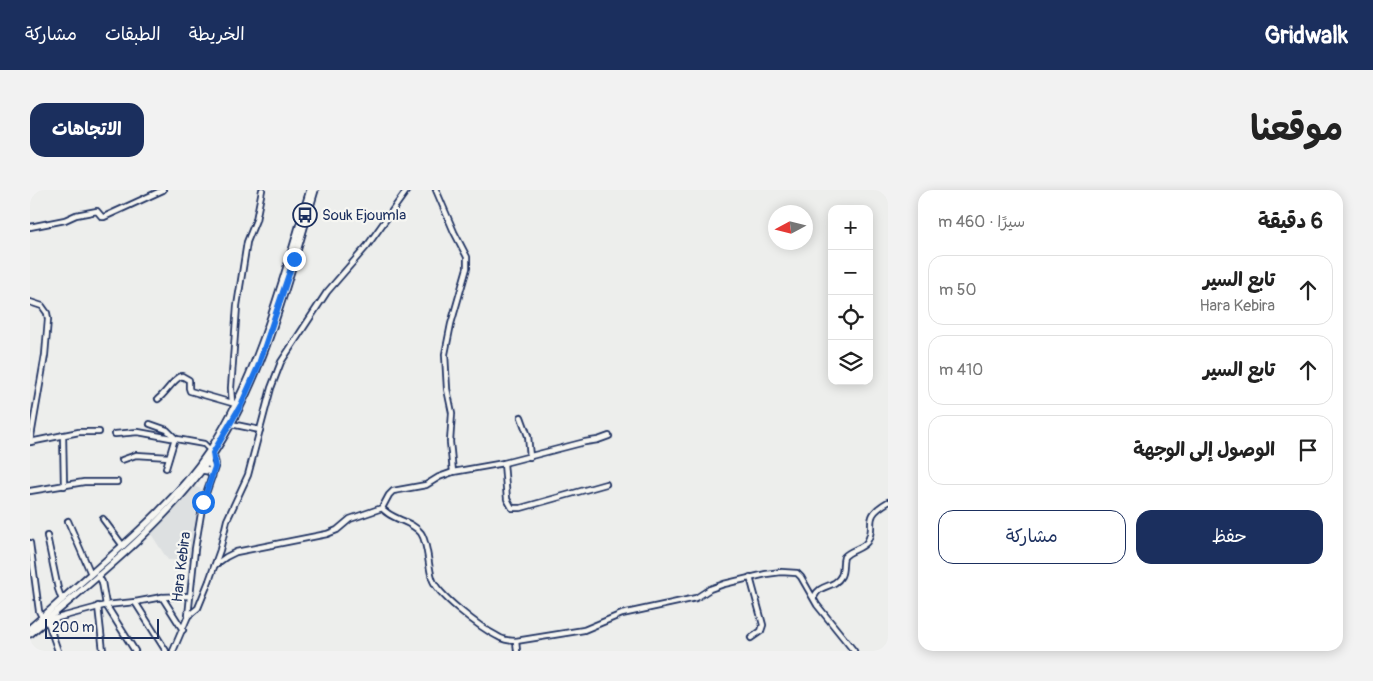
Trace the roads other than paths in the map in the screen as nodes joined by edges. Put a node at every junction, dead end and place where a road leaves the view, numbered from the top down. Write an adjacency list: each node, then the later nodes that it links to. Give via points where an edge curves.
1 (163, 190): 7 (street, via 104,217 97,211 91,211)
2 (262, 190): 11 (street, via 256,220 247,242 238,298 232,365)
3 (310, 190): 9 (main road)
4 (315, 190): 9 (main road)
5 (407, 190): 15 (street, via 368,246 327,292 281,362)
6 (436, 190): 30 (street, via 467,257 445,354 447,393 452,413)
7 (30, 227)
8 (30, 302): 21 (street, via 42,306 48,319)
9 (277, 304): 11 (main road, via 258,367)
10 (158, 399): 11 (street, via 182,376 188,380 190,392)
11 (236, 404): 14 (main road); 22 (main road)
12 (521, 417): 24 (street, via 528,436)
13 (150, 424): 20 (street, via 168,430)
14 (231, 424): 15 (street); 22 (main road)
15 (260, 430): 44 (street, via 248,475 227,520)
16 (99, 432): 18 (street)
17 (115, 434): 20 (street, via 138,432)
18 (63, 435): 21 (street); 34 (street)
19 (609, 436): 24 (street)
20 (174, 438): 22 (street, via 204,444); 23 (street)
21 (30, 442)
22 (212, 451): 25 (main road); 31 (street, Hara Kebira, via 216,464)
23 (169, 456): 26 (street, via 136,455); 28 (street)
24 (530, 457): 27 (street)
25 (206, 459): 29 (main road); 31 (street); 37 (main road)
26 (122, 460)
27 (504, 463): 30 (street); 33 (street, via 507,499 512,508)
28 (166, 468)
29 (201, 470): 31 (main road, via 209,471); 37 (main road)
30 (453, 472): 38 (street, via 426,485 393,491)
31 (212, 476): 48 (street, Hara Kebira, via 202,510)
32 (117, 482): 34 (street, via 94,481)
33 (606, 484)
34 (64, 486): 35 (street)
35 (30, 491)
36 (888, 502): 50 (street, via 872,514 870,534 865,544 844,557 843,574 839,580 819,589)
37 (169, 505): 43 (main road); 46 (main road)
38 (382, 508): 44 (street, via 350,519 327,534 236,552); 61 (street, via 422,534 432,578 442,594 494,635)
39 (103, 519): 43 (street)
40 (68, 521): 45 (street)
41 (47, 536): 51 (street)
42 (30, 543): 56 (street, via 39,611)
43 (123, 546): 45 (main road)
44 (214, 566): 55 (street, via 196,611)
45 (91, 574): 51 (main road)
46 (98, 574): 53 (street); 56 (main road)
47 (750, 577): 50 (street, via 797,573); 60 (street, via 762,625 762,632); 61 (street, via 710,589 691,600 622,614 584,630)
48 (190, 596): 49 (street); 55 (street, Hara Kebira)
49 (162, 597): 52 (street); 58 (street)
50 (814, 597): 68 (street)
51 (62, 600): 56 (main road)
52 (135, 602): 53 (street); 65 (street)
53 (106, 605): 54 (street); 64 (street)
54 (98, 606): 56 (street); 63 (street)
55 (188, 616): 58 (street, Hara Kebira)
56 (44, 619): 57 (main road); 59 (main road); 62 (street)
57 (30, 628)
58 (183, 630): 66 (street, Hara Kebira)
59 (30, 634)
60 (751, 638)
61 (516, 641): 67 (street)
62 (58, 651)
63 (103, 651)
64 (135, 651)
65 (166, 651)
66 (174, 651)
67 (517, 651)
68 (854, 651)

